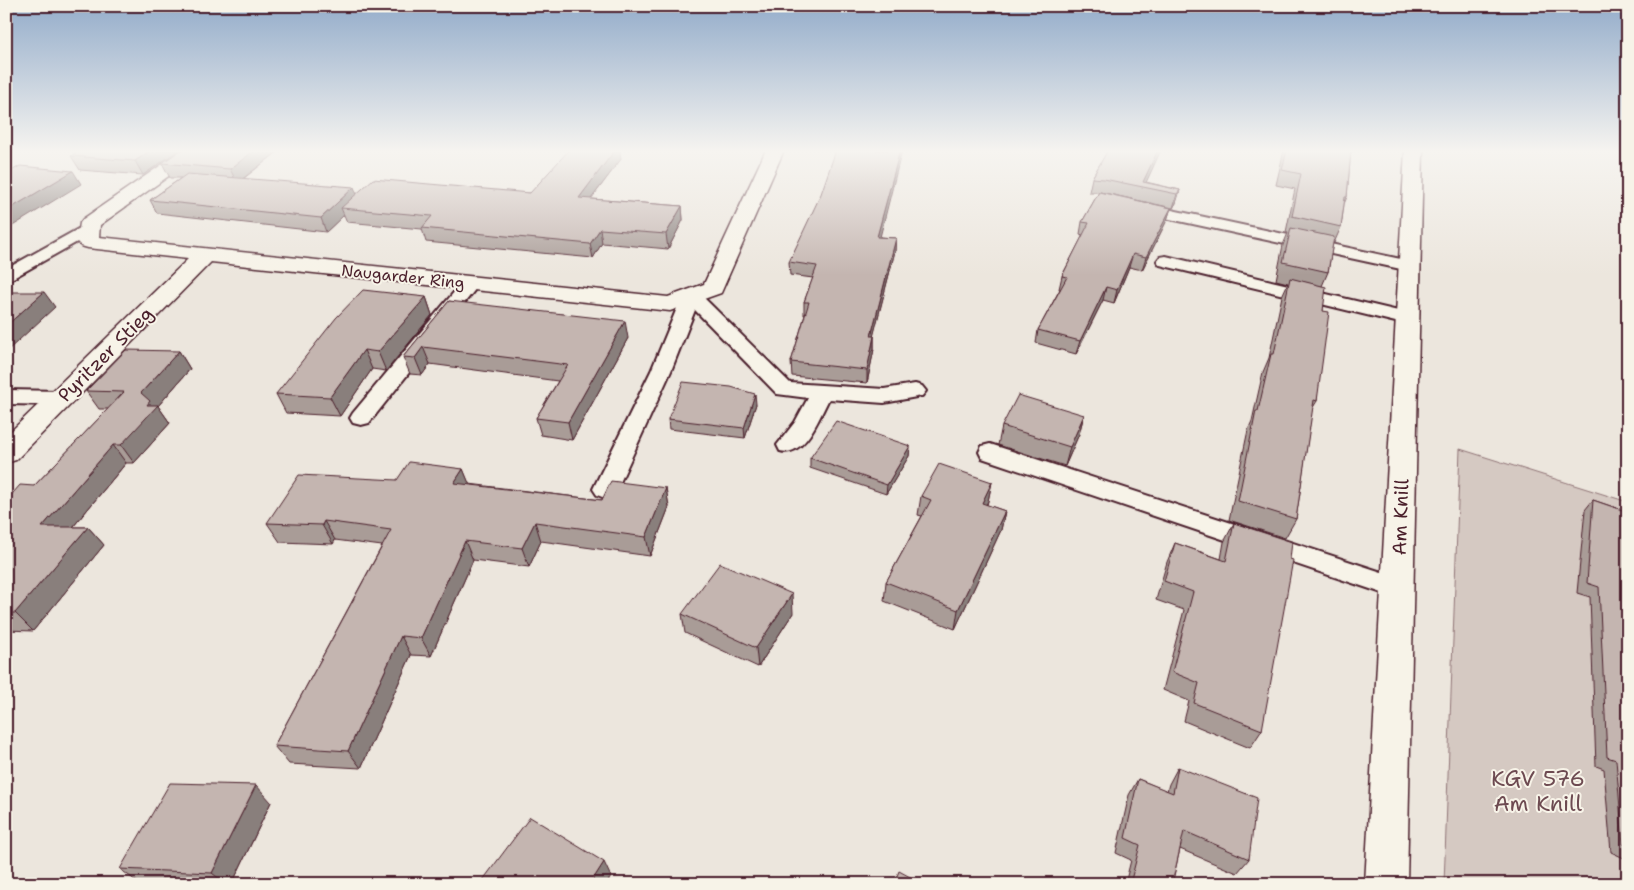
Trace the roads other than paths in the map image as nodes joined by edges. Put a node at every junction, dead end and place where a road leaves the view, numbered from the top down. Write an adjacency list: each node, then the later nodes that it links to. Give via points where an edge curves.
1 (136, 192): 5 (street, via 90,223)
2 (756, 192): 12 (street, Naugarder Ring, via 712,288)
3 (1413, 192): 8 (street, Am Knill)
4 (1119, 203): 8 (lane)
5 (89, 228): 6 (street, Naugarder Ring, via 88,242); 9 (lane)
6 (204, 256): 10 (street, Naugarder Ring); 17 (street, Pyritzer Stieg)
7 (1166, 261): 13 (lane)
8 (1410, 266): 13 (street, Am Knill)
9 (6, 277)
10 (471, 283): 12 (street, Naugarder Ring, via 670,304); 18 (lane)
11 (1257, 295): 13 (lane)
12 (691, 296): 15 (lane, via 784,389); 22 (lane, via 661,371)
13 (1408, 324): 23 (street, Am Knill)
14 (915, 391): 15 (lane, via 884,396)
15 (822, 392): 19 (lane, via 804,426)
16 (6, 397): 17 (lane)
17 (61, 398): 21 (street, Pyritzer Stieg)
18 (361, 418)
19 (788, 446)
20 (990, 452): 23 (lane)
21 (6, 453)
22 (605, 489)
23 (1397, 587): 24 (street, Am Knill)
24 (1386, 884)

